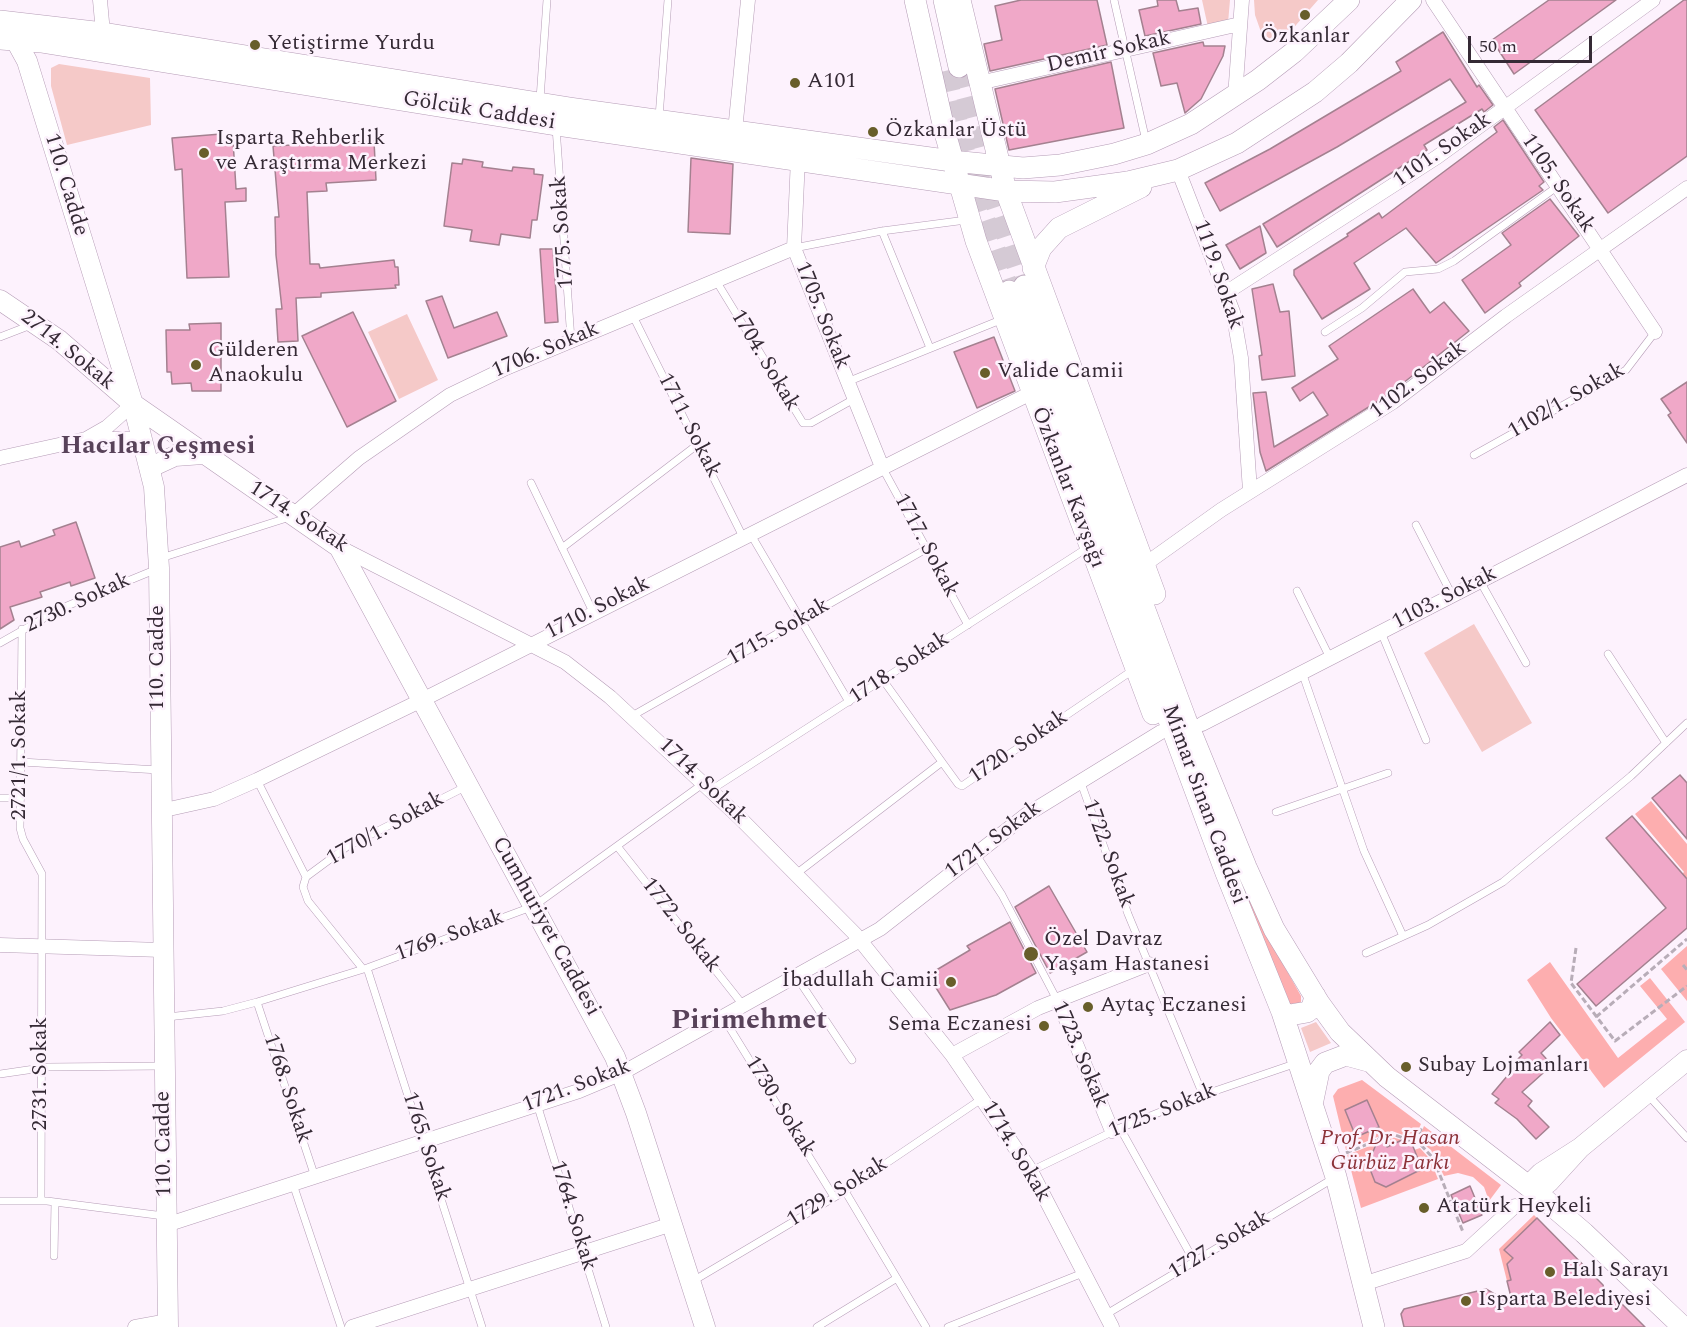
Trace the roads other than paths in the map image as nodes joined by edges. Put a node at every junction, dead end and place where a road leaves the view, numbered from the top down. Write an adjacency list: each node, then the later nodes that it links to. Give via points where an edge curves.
1 (100, 0): 17 (street)
2 (547, 0): 21 (lane)
3 (668, 0): 23 (lane)
4 (748, 0): 25 (street)
5 (915, 0): 28 (main road, Özkanlar Kavşağı)
6 (929, 0): 7 (main road, via 952,69)
7 (944, 0)
8 (960, 0): 19 (main road, Özkanlar Kavşağı)
9 (1114, 0): 18 (lane)
10 (1242, 0): 15 (street)
11 (1349, 0): 20 (main road, Gölcük Caddesi, via 1294,52)
12 (1411, 0): 30 (main road, via 1350,63 1315,92 1237,143)
13 (1434, 0): 22 (street, 1105. Sokak)
14 (1653, 0): 22 (street, 1101. Sokak)
15 (1240, 24): 18 (street, Demir Sokak); 20 (street)
16 (4, 27): 17 (main road, Gölcük Caddesi); 24 (main road, Gölcük Caddesi); 54 (street, 110. Cadde, via 27,61)
17 (103, 33): 21 (main road, Gölcük Caddesi)
18 (1126, 50): 19 (street, Demir Sokak); 26 (lane)
19 (979, 82): 29 (main road, Özkanlar Kavşağı)
20 (1235, 97): 26 (main road, Gölcük Caddesi, via 1191,124)
21 (540, 104): 23 (main road, Gölcük Caddesi)
22 (1506, 108): 32 (street, 1105. Sokak); 41 (street, 1101. Sokak, via 1368,204)
23 (659, 121): 25 (main road, Gölcük Caddesi)
24 (556, 125): 27 (main road, Gölcük Caddesi); 49 (lane, 1775. Sokak)
25 (735, 131): 28 (main road, Gölcük Caddesi)
26 (1147, 144): 29 (main road, Gölcük Caddesi, via 1060,165)
27 (798, 158): 31 (main road, Gölcük Caddesi); 37 (street, 1705. Sokak)
28 (952, 161): 29 (main road, Gölcük Caddesi); 31 (main road, Özkanlar Kavşağı)
29 (999, 166): 34 (main road, Özkanlar Kavşağı)
30 (1178, 170): 34 (main road, Gölcük Caddesi, via 1089,189); 40 (main road, via 1059,228 1041,248); 41 (street, 1119. Sokak)
31 (958, 183): 34 (main road, Gölcük Caddesi); 35 (main road, Özkanlar Kavşağı)
32 (1558, 186): 38 (street, 1105. Sokak); 46 (lane, via 1454,261 1438,269 1405,272)
33 (1687, 188): 38 (street, 1102. Sokak)
34 (1006, 190): 40 (main road, Özkanlar Kavşağı)
35 (969, 220): 36 (lane, 1706. Sokak); 44 (main road, Özkanlar Kavşağı)
36 (882, 231): 37 (lane, 1706. Sokak); 50 (lane)
37 (794, 248): 39 (street, 1706. Sokak); 51 (street, 1705. Sokak)
38 (1600, 248): 47 (street, 1102/1. Sokak); 65 (street, 1102. Sokak, via 1393,402)
39 (715, 279): 43 (street, 1706. Sokak); 53 (lane, 1704. Sokak, via 803,423 811,423)
40 (1022, 282): 74 (main road, Özkanlar Kavşağı); 112 (main road, Mimar Sinan Caddesi)
41 (1227, 292): 65 (street, 1119. Sokak, via 1238,335)
42 (0, 300): 45 (street, 2714. Sokak)
43 (632, 314): 49 (street, 1706. Sokak); 57 (lane, 1711. Sokak)
44 (1003, 319): 50 (lane); 52 (main road, Özkanlar Kavşağı)
45 (37, 323): 48 (lane); 54 (street, 2714. Sokak)
46 (1325, 332)
47 (1655, 332): 59 (lane, 1102/1. Sokak, via 1626,370)
48 (0, 337)
49 (572, 340): 66 (street, 1706. Sokak, via 441,401 359,458)
50 (930, 348): 51 (lane)
51 (848, 382): 53 (street, 1705. Sokak)
52 (1031, 393): 62 (street, 1710. Sokak); 70 (main road, Özkanlar Kavşağı)
53 (854, 399): 62 (street, 1705. Sokak)
54 (133, 404): 55 (street); 56 (street, 110. Cadde); 58 (street, 1714. Sokak)
55 (86, 439): 56 (street); 60 (street)
56 (143, 439): 61 (street, 110. Cadde)
57 (697, 445): 68 (lane, 1711. Sokak); 71 (lane)
58 (203, 454): 61 (street, via 175,456); 66 (street, 1714. Sokak)
59 (1474, 455)
60 (0, 458)
61 (151, 467): 73 (street, 110. Cadde)
62 (882, 467): 68 (street, 1710. Sokak); 72 (lane, 1717. Sokak)
63 (1687, 475): 75 (street, 1103. Sokak)
64 (531, 483): 71 (lane)
65 (1250, 491): 74 (street, 1102. Sokak)
66 (292, 516): 69 (street, 1714. Sokak); 73 (lane, 1706. Sokak)
67 (1416, 525): 77 (lane)
68 (747, 535): 78 (street, 1710. Sokak); 79 (lane, 1711. Sokak)
69 (339, 547): 84 (street, 1714. Sokak); 91 (street, Cumhuriyet Caddesi)
70 (1089, 547): 80 (lane, 1718. Sokak); 88 (main road, Özkanlar Kavşağı)
71 (562, 548): 78 (lane)
72 (926, 549): 79 (lane, 1715. Sokak); 80 (lane, 1717. Sokak)
73 (158, 563): 81 (lane, 2730. Sokak); 101 (street, 110. Cadde)
74 (1144, 565): 94 (main road, Özkanlar Kavşağı)
75 (1480, 581): 77 (street, 1103. Sokak); 87 (lane)
76 (1298, 591): 86 (lane)
77 (1452, 595): 82 (street, 1103. Sokak)
78 (593, 612): 84 (street, 1710. Sokak)
79 (800, 621): 92 (lane, 1711. Sokak); 93 (lane, 1715. Sokak)
80 (968, 625): 90 (lane, 1718. Sokak)
81 (22, 629): 83 (lane, 2730. Sokak); 99 (lane, 2721/1. Sokak)
82 (1380, 632): 86 (street, 1103. Sokak); 97 (lane)
83 (0, 643)
84 (530, 644): 91 (street, 1710. Sokak); 93 (street, 1714. Sokak, via 588,678)
85 (1608, 654): 98 (lane)
86 (1330, 658): 89 (street, 1103. Sokak)
87 (1526, 663)
88 (1135, 668): 96 (main road, Özkanlar Kavşağı); 100 (lane, 1720. Sokak, via 962,786)
89 (1302, 672): 94 (street, 1103. Sokak); 107 (lane)
90 (883, 680): 92 (lane, 1718. Sokak); 100 (lane)
91 (420, 701): 103 (street, 1710. Sokak); 105 (street, Cumhuriyet Caddesi)
92 (849, 702): 106 (lane, 1718. Sokak)
93 (632, 716): 106 (street, 1714. Sokak)
94 (1202, 723): 112 (main road, Özkanlar Kavşağı)
95 (1687, 723): 98 (lane)
96 (1161, 732): 104 (street, 1721. Sokak); 112 (main road, Özkanlar Kavşağı)
97 (1426, 740)
98 (1666, 743): 118 (lane, via 1531,862 1463,907)
99 (21, 762): 101 (lane); 109 (lane, 2721/1. Sokak)
100 (942, 762): 115 (lane, 1720. Sokak)
101 (160, 770): 110 (street, 110. Cadde)
102 (1388, 772): 107 (lane)
103 (257, 780): 110 (street, 1710. Sokak, via 213,800); 116 (lane)
104 (1080, 780): 114 (street, 1721. Sokak); 124 (lane, 1722. Sokak)
105 (467, 786): 116 (lane, 1770/1. Sokak, via 348,846); 117 (street, Cumhuriyet Caddesi)
106 (708, 786): 113 (lane, 1769. Sokak); 115 (street, 1714. Sokak)
107 (1342, 789): 111 (lane); 118 (lane, via 1372,872)
108 (0, 798): 109 (lane)
109 (21, 798): 121 (lane, 2721/1. Sokak, via 21,833 41,870)
110 (160, 811): 122 (street, 110. Cadde)
111 (1276, 812)
112 (1219, 824): 127 (main road, Mimar Sinan Caddesi); 131 (main road, Mimar Sinan Caddesi)
113 (617, 846): 117 (lane, 1769. Sokak); 130 (lane, 1772. Sokak)
114 (975, 853): 119 (street, 1721. Sokak); 128 (lane, 1723. Sokak)
115 (796, 874): 119 (street, 1714. Sokak)
116 (306, 877): 125 (lane, via 303,887 308,901)
117 (534, 906): 125 (lane, 1769. Sokak); 142 (street, Cumhuriyet Caddesi)
118 (1403, 936): 123 (lane)
119 (861, 940): 126 (street, 1721. Sokak); 134 (street, 1714. Sokak)
120 (0, 945): 121 (street)
121 (42, 946): 122 (street); 141 (lane, 2731. Sokak)
122 (162, 950): 132 (street, 110. Cadde)
123 (1366, 953)
124 (1149, 964): 128 (street); 145 (lane, 1722. Sokak)
125 (365, 968): 129 (lane, 1769. Sokak); 151 (lane, 1765. Sokak)
126 (796, 976): 130 (street, 1721. Sokak); 135 (lane)
127 (1315, 996): 131 (main road, via 1307,1012 1290,1016); 137 (main road, Mimar Sinan Caddesi, via 1340,1032)
128 (1058, 1000): 134 (street); 149 (street, 1723. Sokak)
129 (257, 1002): 132 (lane, 1769. Sokak, via 223,1011); 154 (lane, 1768. Sokak)
130 (743, 1005): 133 (street, 1721. Sokak)
131 (1282, 1012): 138 (main road, Mimar Sinan Caddesi)
132 (163, 1017): 140 (street, 110. Cadde)
133 (723, 1017): 142 (street, 1721. Sokak); 158 (lane, 1730. Sokak)
134 (952, 1055): 146 (street, 1714. Sokak)
135 (852, 1060)
136 (1687, 1060): 144 (street)
137 (1368, 1061): 139 (main road, via 1346,1055); 156 (main road, Mimar Sinan Caddesi)
138 (1299, 1062): 139 (main road); 145 (lane, 1725. Sokak); 147 (main road, Mimar Sinan Caddesi)
139 (1325, 1063): 147 (main road, via 1319,1071)
140 (164, 1065): 141 (lane); 162 (street, 110. Cadde)
141 (42, 1068): 143 (lane); 160 (lane, 2731. Sokak)
142 (622, 1073): 148 (street, 1721. Sokak); 163 (street, Cumhuriyet Caddesi)
143 (0, 1074)
144 (1646, 1093): 150 (lane); 156 (street)
145 (1203, 1095): 149 (lane, 1725. Sokak)
146 (983, 1098): 152 (street, 1714. Sokak); 157 (lane, 1729. Sokak)
147 (1313, 1100): 153 (main road, Mimar Sinan Caddesi)
148 (537, 1104): 151 (street, 1721. Sokak); 164 (lane, 1764. Sokak)
149 (1116, 1130): 152 (lane, 1725. Sokak); 166 (lane)
150 (1687, 1138)
151 (423, 1142): 154 (street, 1721. Sokak); 171 (lane, 1765. Sokak)
152 (1031, 1171): 167 (street, 1714. Sokak)
153 (1336, 1176): 166 (lane, 1727. Sokak); 170 (main road, Mimar Sinan Caddesi)
154 (315, 1177): 155 (street, 1721. Sokak)
155 (293, 1184): 162 (street, 1721. Sokak); 176 (lane)
156 (1532, 1189): 170 (street, via 1467,1251); 184 (main road, Mimar Sinan Caddesi)
157 (845, 1191): 158 (lane, 1729. Sokak); 168 (lane)
158 (834, 1197): 169 (lane, 1729. Sokak)
159 (0, 1201): 160 (lane)
160 (41, 1201): 161 (lane)
161 (55, 1202): 162 (lane); 165 (lane)
162 (166, 1220): 173 (street, 110. Cadde)
163 (672, 1224): 164 (street); 169 (street, Cumhuriyet Caddesi)
164 (583, 1252): 171 (street); 179 (lane, 1764. Sokak)
165 (54, 1256)
166 (1194, 1261): 172 (lane, 1727. Sokak)
167 (1083, 1274): 172 (street, 1714. Sokak); 183 (lane)
168 (897, 1278): 181 (lane); 182 (lane)
169 (691, 1282): 180 (street, Cumhuriyet Caddesi)
170 (1363, 1284): 174 (main road, Mimar Sinan Caddesi)
171 (470, 1289): 177 (street); 178 (lane, 1765. Sokak)
172 (1108, 1321)
173 (168, 1324): 175 (street)
174 (1371, 1326)
175 (135, 1327)
176 (341, 1327)
177 (352, 1327)
178 (482, 1327)
179 (606, 1327)
180 (705, 1327)
181 (817, 1327)
182 (926, 1327)
183 (948, 1327)
184 (1683, 1327)

